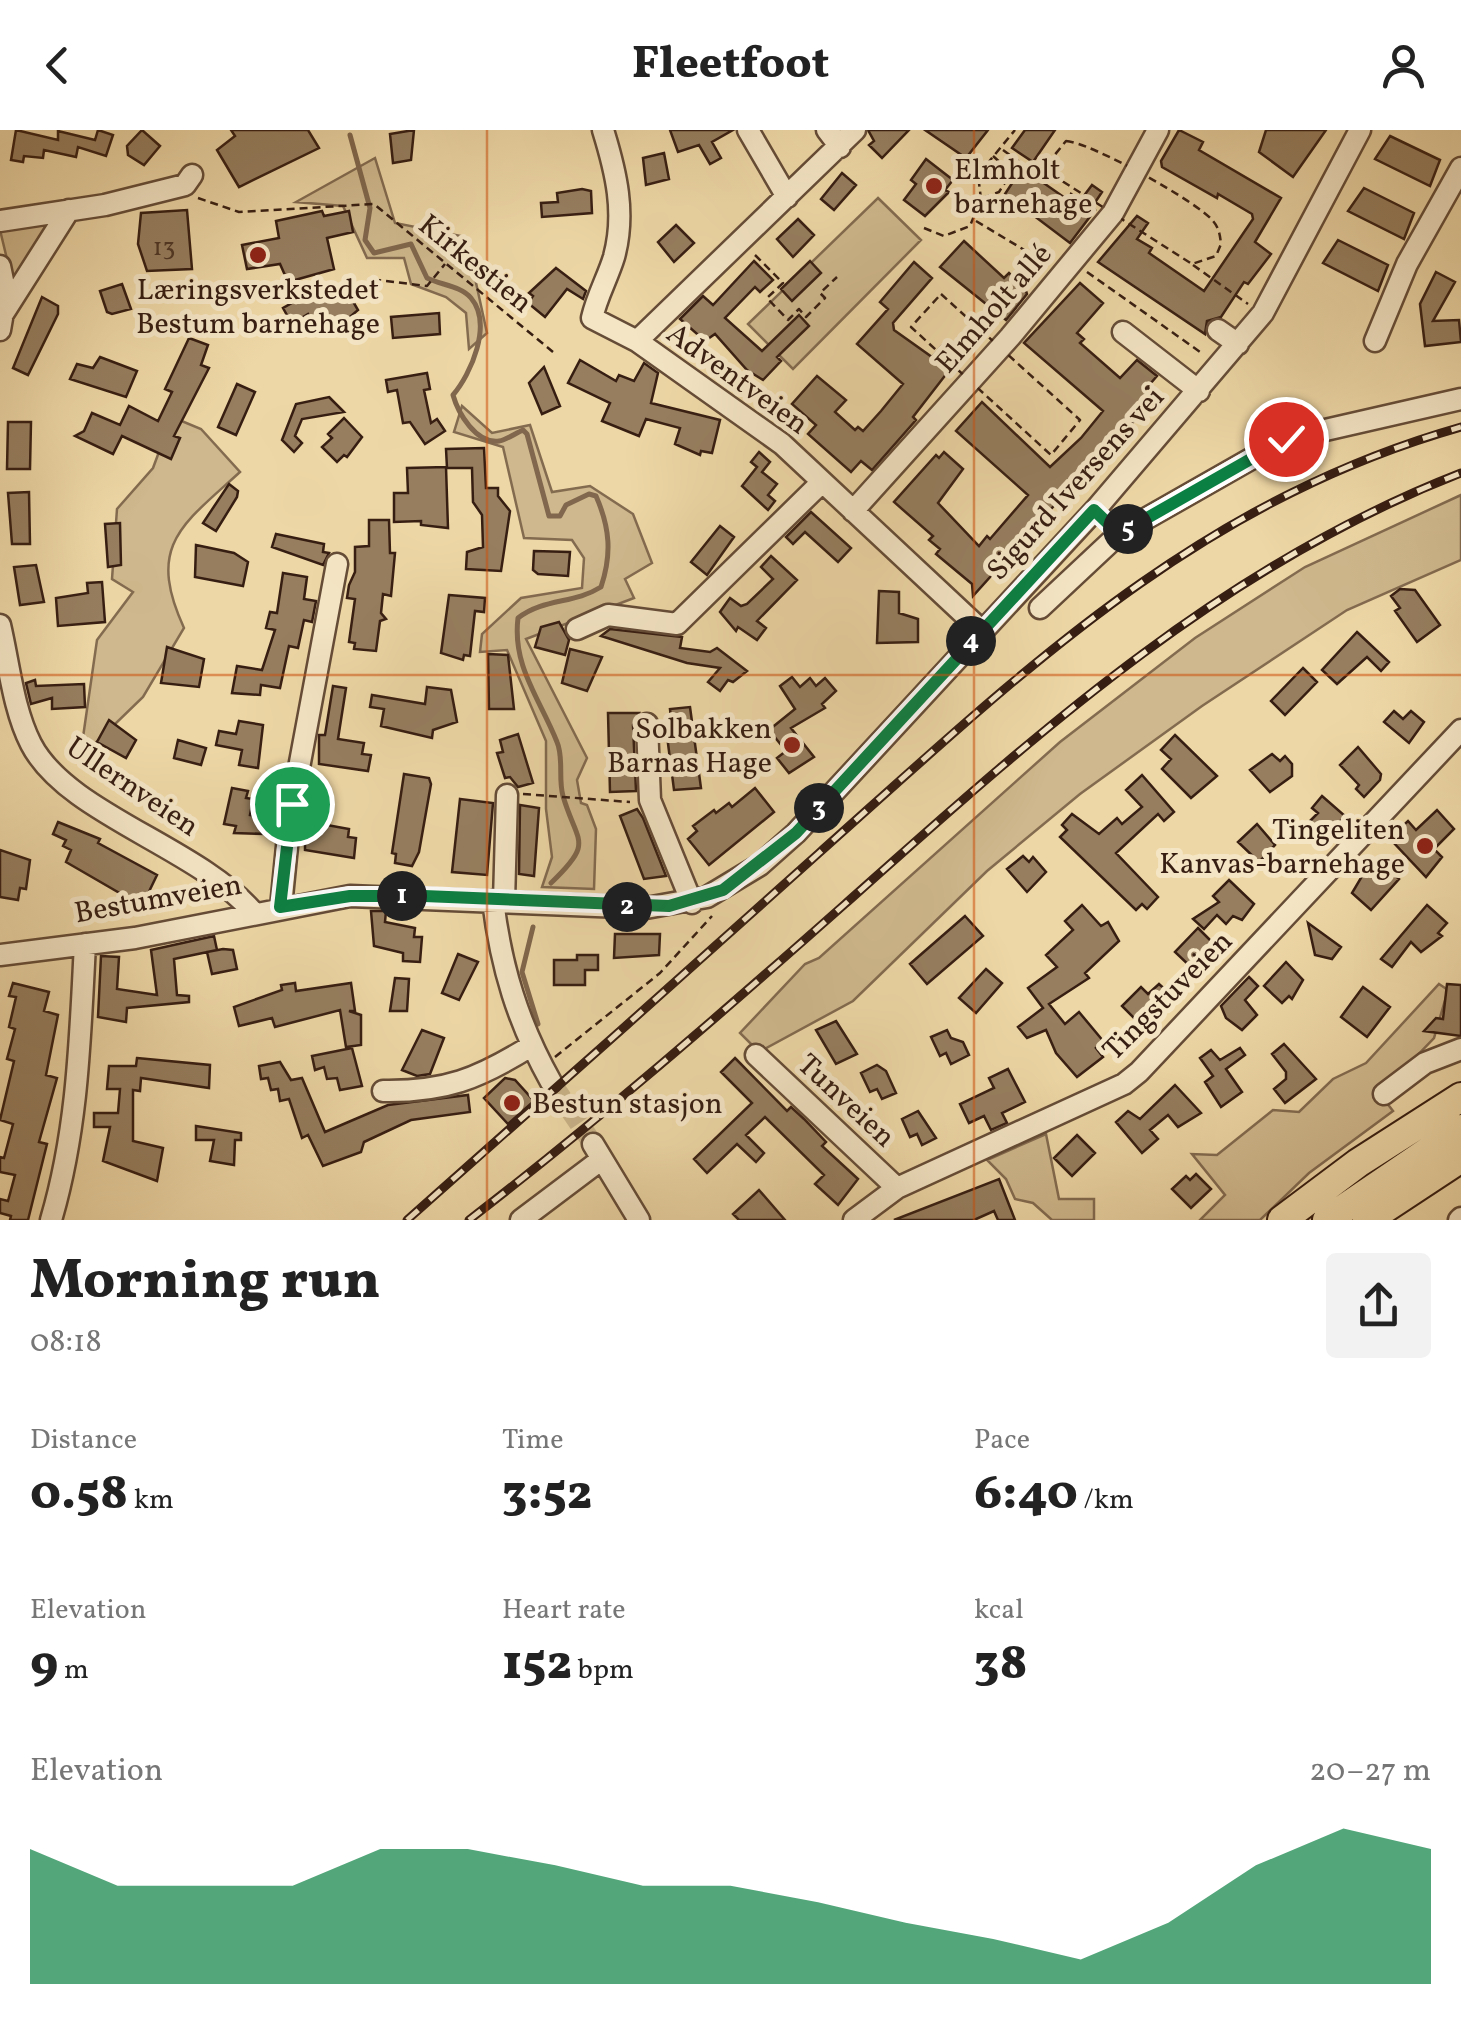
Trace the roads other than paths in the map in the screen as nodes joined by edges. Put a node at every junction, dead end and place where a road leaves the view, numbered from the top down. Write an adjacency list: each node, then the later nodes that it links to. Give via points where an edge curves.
1 (603, 130): 16 (street, Adventveien, via 620,218 614,259 592,318)
2 (748, 130): 9 (street)
3 (855, 130): 6 (street)
4 (1158, 130): 23 (street, Elmholt allé, via 1113,213)
5 (1360, 130): 18 (street, Sigurd Iversens vei, via 1282,281)
6 (834, 138): 9 (street)
7 (1461, 168): 17 (street, via 1407,264)
8 (192, 175): 10 (street, via 185,185)
9 (787, 198): 16 (street)
10 (69, 210): 11 (street); 13 (street)
11 (0, 221)
12 (0, 266): 13 (street)
13 (2, 322)
14 (1218, 330): 18 (street)
15 (1123, 332): 19 (street)
16 (637, 341): 21 (street, Adventveien, via 742,414)
17 (1375, 341)
18 (1238, 344): 19 (street, Sigurd Iversens vei)
19 (1198, 391): 22 (street, Sigurd Iversens vei)
20 (1461, 399): 24 (street, via 1286,439)
21 (822, 482): 23 (street, Adventveien); 28 (street, via 677,624 608,616)
22 (1094, 510): 24 (street); 29 (street, Sigurd Iversens vei)
23 (853, 511): 29 (street, Adventveien)
24 (1119, 534): 26 (street)
25 (337, 564): 35 (street, via 290,816)
26 (1040, 608)
27 (0, 625): 36 (street, Ullernveien, via 24,729 46,768 235,890)
28 (578, 630)
29 (981, 630): 33 (street, Sigurd Iversens vei, via 796,833 760,864)
30 (647, 724): 33 (street, via 650,800)
31 (1461, 730): 48 (street, Tingstuveien, via 1140,1072)
32 (507, 794): 34 (street)
33 (699, 900): 34 (street, Sigurd Iversens vei, via 646,908)
34 (498, 901): 35 (street, Bestumveien, via 350,896); 39 (street, via 504,976)
35 (280, 907): 36 (street, Bestumveien)
36 (254, 912): 37 (street, Bestumveien)
37 (85, 944): 38 (street, Bestumveien); 49 (street, via 77,1110)
38 (0, 954)
39 (531, 1046): 42 (street); 43 (street, via 432,1092)
40 (1461, 1049): 44 (street, via 1425,1062)
41 (756, 1055): 48 (street, Tunveien)
42 (547, 1074)
43 (383, 1091)
44 (1384, 1094)
45 (1461, 1098): 53 (highway)
46 (1461, 1129): 54 (highway)
47 (1461, 1158): 55 (highway)
48 (898, 1188): 52 (street, Tingstuveien)
49 (52, 1220)
50 (521, 1220): 51 (street, via 598,1152)
51 (639, 1220)
52 (854, 1220)
53 (1282, 1220)
54 (1327, 1220)
55 (1367, 1220)

